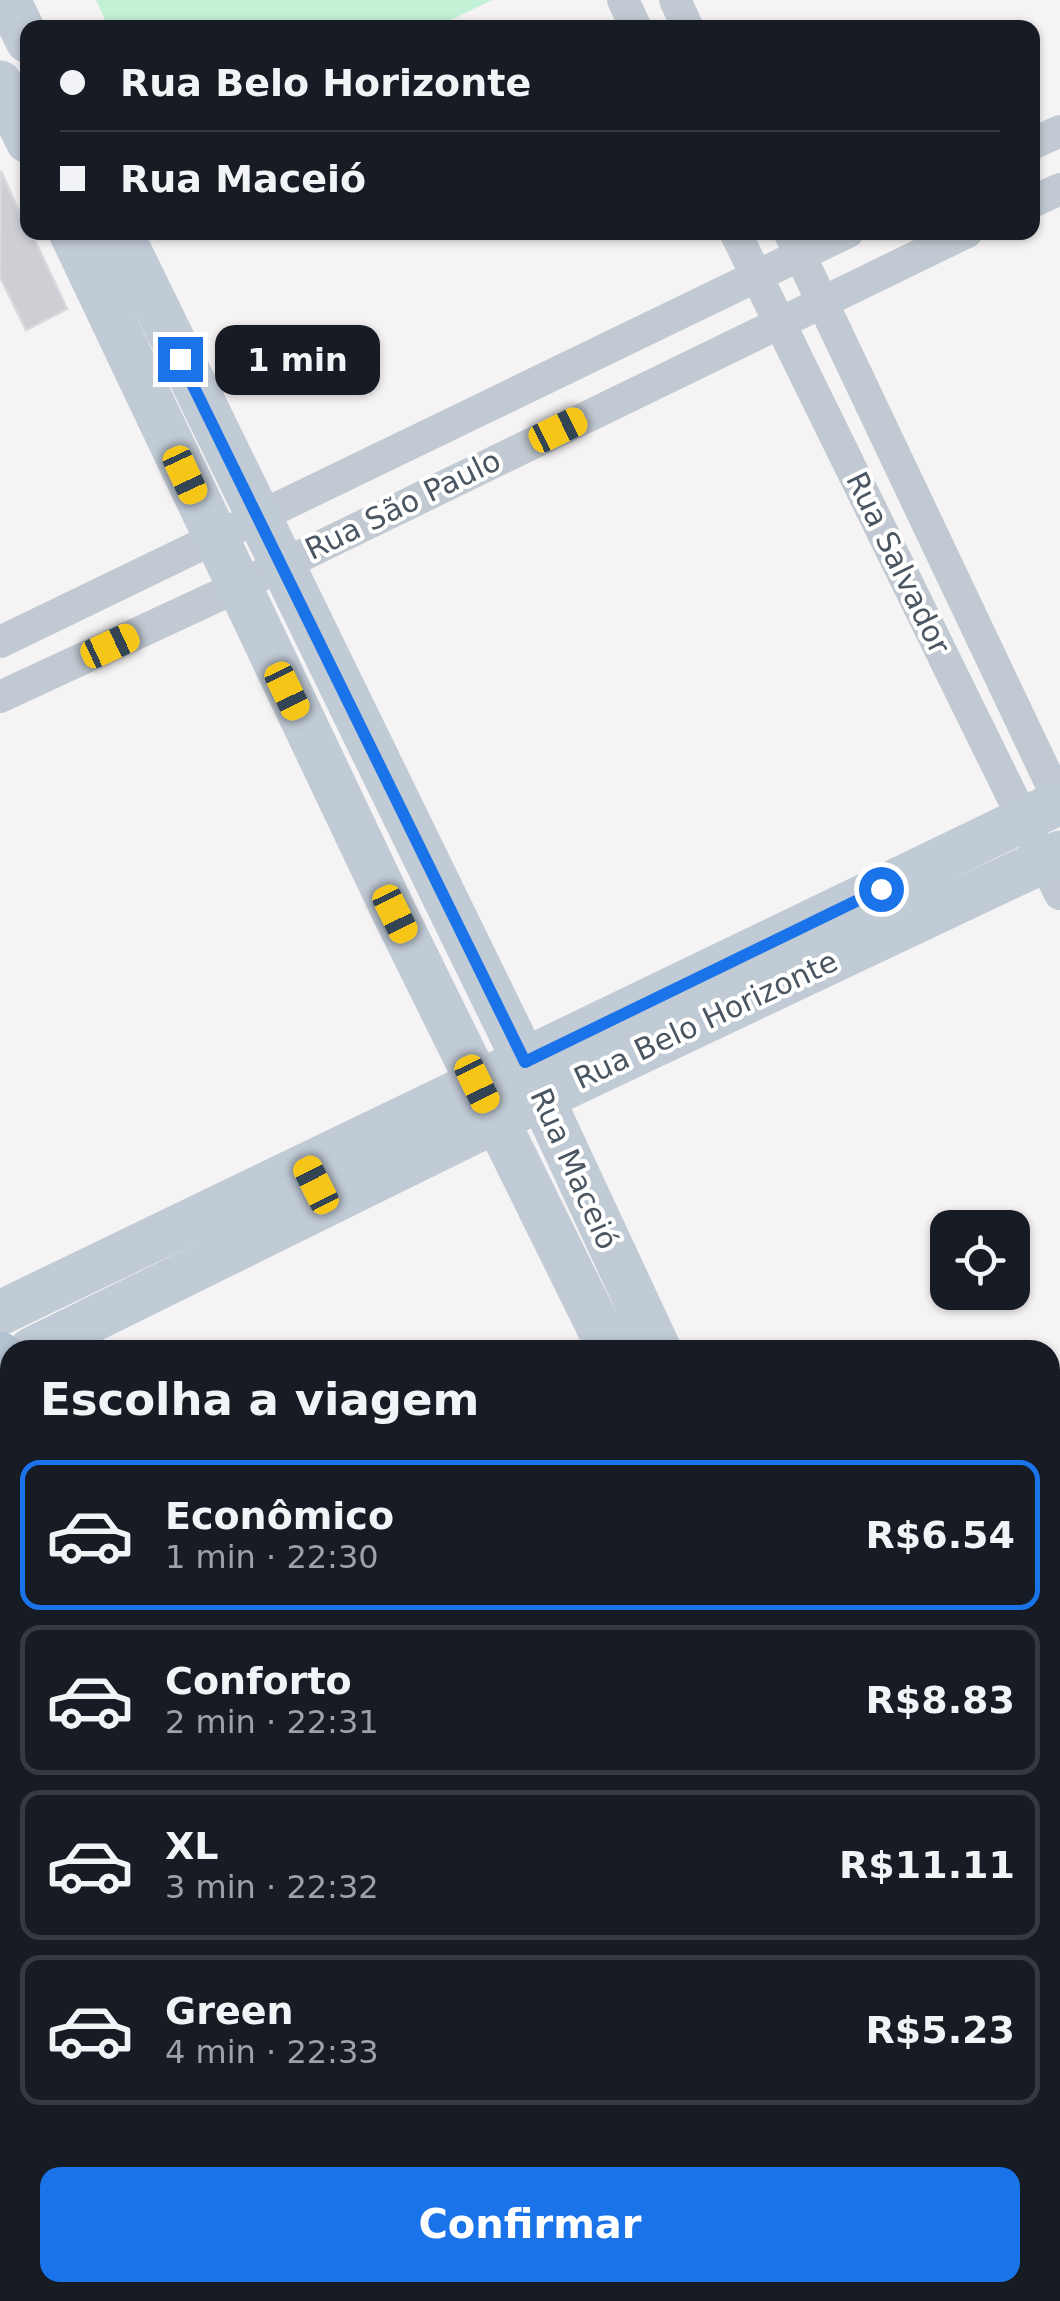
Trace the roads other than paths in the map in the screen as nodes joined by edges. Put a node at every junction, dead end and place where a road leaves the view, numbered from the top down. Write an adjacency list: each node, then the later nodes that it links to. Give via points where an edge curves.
1 (8, 0): 2 (street)
2 (20, 24)
3 (0, 83): 4 (street)
4 (20, 124)
5 (74, 240): 14 (street, Rua Maceió)
6 (124, 240): 13 (street, Rua Maceió)
7 (739, 240): 10 (street, Rua Salvador)
8 (950, 240): 11 (street, Rua São Paulo)
9 (794, 244): 10 (street, Rua São Paulo); 11 (street, Rua Salvador)
10 (756, 277): 12 (street, Rua Salvador); 15 (street, Rua São Paulo)
11 (821, 301): 12 (street, Rua São Paulo); 18 (street, Rua Salvador)
12 (778, 322): 16 (street, Rua São Paulo); 20 (street, Rua Salvador)
13 (165, 327): 14 (street); 21 (street, Rua Maceió)
14 (125, 347): 22 (street, Rua Maceió)
15 (602, 352): 16 (street); 17 (street, Rua São Paulo)
16 (625, 396): 19 (street, Rua São Paulo)
17 (397, 450): 19 (street); 21 (street, Rua São Paulo)
18 (904, 476): 20 (street); 31 (street, Rua Salvador)
19 (422, 496): 23 (street, Rua São Paulo)
20 (866, 498): 31 (street, Rua Salvador)
21 (257, 518): 22 (street, Rua São Paulo); 23 (street, Rua Maceió)
22 (215, 539): 24 (street, Rua Maceió); 25 (street, Rua São Paulo)
23 (281, 565): 24 (street, Rua São Paulo); 29 (street, Rua Maceió)
24 (237, 587): 27 (street, Rua São Paulo); 30 (street, Rua Maceió)
25 (54, 616): 26 (street, Rua São Paulo); 27 (street)
26 (0, 642)
27 (79, 661): 28 (street, Rua São Paulo)
28 (0, 697)
29 (365, 737): 30 (street); 33 (street, Rua Maceió)
30 (321, 761): 34 (street, Rua Maceió)
31 (1051, 807): 32 (street, Rua Salvador); 35 (street, Rua Belo Horizonte)
32 (1055, 869): 35 (street, Rua Belo Horizonte)
33 (441, 892): 34 (street); 36 (street, Rua Maceió)
34 (395, 914): 37 (street, Rua Maceió)
35 (711, 994): 36 (street, Rua Belo Horizonte)
36 (533, 1080): 37 (street, Rua Belo Horizonte); 39 (street, Rua Maceió)
37 (486, 1103): 38 (street, Rua Belo Horizonte); 40 (street, Rua Maceió)
38 (172, 1255): 41 (street, Rua Belo Horizonte); 42 (street, Rua Belo Horizonte)
39 (621, 1273): 40 (street); 44 (street, Rua Maceió)
40 (580, 1291): 43 (street, Rua Maceió)
41 (0, 1313)
42 (43, 1340)
43 (605, 1340)
44 (654, 1340)

